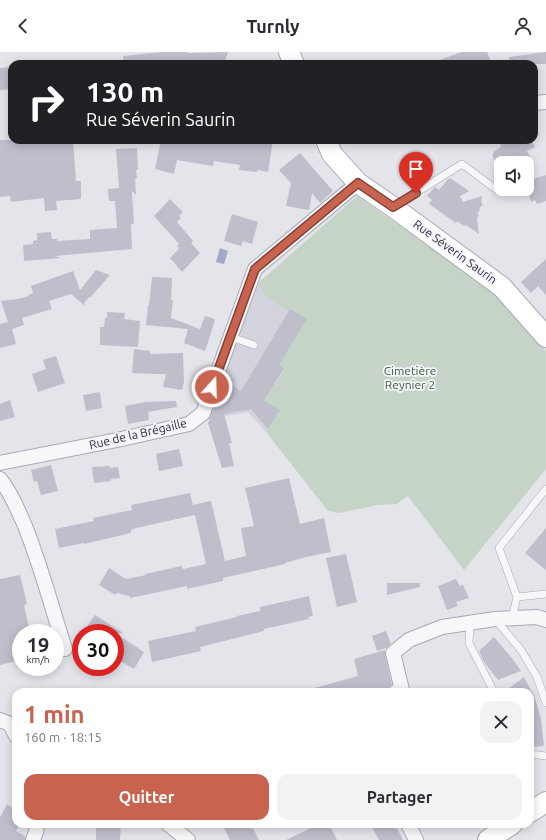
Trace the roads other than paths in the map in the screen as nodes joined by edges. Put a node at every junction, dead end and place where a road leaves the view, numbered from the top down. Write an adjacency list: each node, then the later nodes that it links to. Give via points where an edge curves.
1 (328, 144): 2 (street, Rue Séverin Saurin, via 332,154)
2 (358, 183): 4 (street, Rue Séverin Saurin); 5 (street, Rue de la Brégaille, via 255,269)
3 (494, 188): 4 (lane, via 462,164)
4 (393, 207): 6 (street, Rue Séverin Saurin, via 502,287)
5 (231, 336): 7 (lane); 8 (street, Rue de la Brégaille, via 203,413 189,424)
6 (546, 337)
7 (254, 345)
8 (0, 463)
9 (0, 479): 17 (street, via 18,510 33,547)
10 (546, 489): 12 (lane, via 499,548)
11 (546, 594): 12 (lane)
12 (517, 597): 13 (lane)
13 (512, 618): 14 (street); 15 (street, via 537,617)
14 (495, 619): 16 (street); 20 (lane, via 521,650 537,677)
15 (546, 620)
16 (470, 622): 18 (street, via 442,627 409,640 393,653); 19 (lane, via 469,643)
17 (65, 649)
18 (402, 688)
19 (492, 688)
20 (546, 703)
21 (0, 720): 22 (street, via 10,724)
22 (12, 728)
23 (534, 754): 24 (lane)
24 (546, 756)
25 (546, 802): 26 (street)
26 (534, 810)
27 (36, 828): 31 (street)
28 (173, 828): 32 (street)
29 (410, 828): 33 (street)
30 (506, 828): 34 (street)
31 (33, 840)
32 (188, 840)
33 (416, 840)
34 (488, 840)

